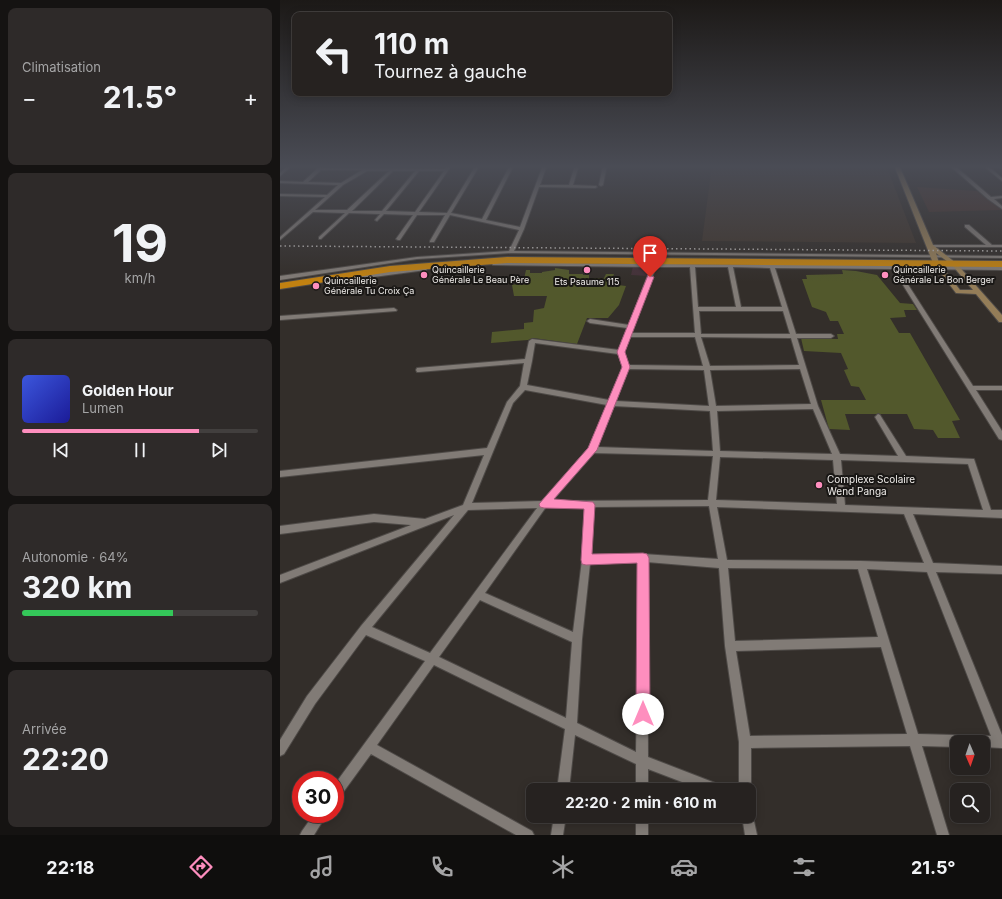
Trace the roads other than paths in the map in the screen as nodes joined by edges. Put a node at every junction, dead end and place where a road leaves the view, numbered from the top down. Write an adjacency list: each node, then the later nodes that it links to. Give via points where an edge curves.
1 (320, 204): 9 (street)
2 (357, 204): 10 (street)
3 (391, 204): 11 (street)
4 (423, 204): 12 (street)
5 (455, 204): 13 (street)
6 (492, 204): 15 (street)
7 (532, 204): 17 (street)
8 (912, 204): 22 (street)
9 (312, 211): 10 (street); 19 (street)
10 (349, 212): 11 (street); 18 (street)
11 (384, 212): 12 (street); 14 (street)
12 (416, 213): 13 (street); 20 (street)
13 (449, 214): 15 (street); 21 (street)
14 (377, 220)
15 (484, 220): 17 (street)
16 (967, 226): 23 (street)
17 (522, 229): 25 (street)
18 (321, 238)
19 (280, 239)
20 (398, 239)
21 (432, 241)
22 (930, 246): 23 (street); 27 (street); 28 (street)
23 (991, 246): 24 (street)
24 (1002, 246)
25 (511, 252): 27 (street); 35 (street, via 417,258)
26 (1002, 256): 28 (street)
27 (936, 262): 28 (highway); 34 (street); 36 (highway, via 507,256 406,263); 37 (highway, via 486,261 390,269); 39 (street, via 958,292)
28 (952, 262): 33 (highway); 39 (street)
29 (655, 264): 30 (street); 38 (street, via 467,265 386,273); 47 (street)
30 (692, 265): 31 (street); 40 (street)
31 (730, 265): 32 (street); 41 (street)
32 (772, 266): 34 (street); 42 (street)
33 (1001, 266)
34 (895, 268): 59 (street)
35 (280, 278)
36 (280, 282)
37 (280, 286)
38 (280, 289)
39 (978, 292): 45 (street)
40 (695, 309): 41 (street); 50 (street)
41 (739, 309): 42 (street)
42 (786, 309): 49 (street)
43 (394, 310): 44 (street)
44 (280, 318)
45 (1002, 320)
46 (590, 321): 47 (street)
47 (631, 327): 48 (street)
48 (628, 335): 50 (street); 52 (street)
49 (793, 335): 50 (street); 51 (street); 55 (street)
50 (698, 336): 56 (street)
51 (831, 336)
52 (621, 352): 53 (street, via 532,341); 54 (street)
53 (529, 361): 57 (street); 58 (street)
54 (626, 367): 56 (street); 61 (street)
55 (802, 367): 56 (street); 62 (street)
56 (707, 368): 63 (street)
57 (419, 370)
58 (523, 387): 61 (street); 67 (street, via 510,402)
59 (971, 388): 60 (street); 65 (street)
60 (1002, 388)
61 (611, 403): 63 (street); 66 (street)
62 (815, 406): 63 (street); 69 (street)
63 (713, 408): 68 (street)
64 (878, 417): 70 (street)
65 (1002, 437)
66 (592, 450): 68 (street); 73 (street)
67 (490, 451): 71 (street); 75 (street)
68 (717, 454): 69 (street); 72 (street)
69 (837, 457): 70 (street); 76 (street)
70 (904, 459): 78 (street, via 971,461)
71 (280, 474)
72 (712, 503): 74 (street); 76 (street); 84 (street)
73 (544, 504): 74 (street); 75 (street); 89 (street)
74 (589, 505): 83 (street)
75 (466, 506): 80 (street); 90 (street)
76 (841, 508): 77 (street)
77 (907, 510): 78 (street); 86 (street)
78 (988, 514): 79 (street)
79 (1002, 514)
80 (426, 522): 81 (street, via 374,518); 88 (street)
81 (280, 530)
82 (643, 558): 83 (street); 84 (street); 101 (street)
83 (586, 560): 91 (street)
84 (723, 564): 85 (street); 93 (street)
85 (861, 565): 86 (street); 92 (street)
86 (929, 567): 87 (street); 98 (street)
87 (1002, 570)
88 (280, 579)
89 (479, 595): 91 (street); 94 (street)
90 (364, 629): 94 (street); 100 (street, via 311,700)
91 (577, 639): 95 (street)
92 (884, 642): 93 (street); 96 (street)
93 (730, 646): 97 (street)
94 (432, 659): 95 (street); 99 (street)
95 (571, 726): 101 (street); 103 (street)
96 (914, 740): 97 (street); 98 (street); 116 (street)
97 (745, 742): 106 (street)
98 (1000, 742)
99 (369, 747): 102 (street); 112 (street)
100 (280, 750)
101 (642, 761): 104 (street); 105 (street)
102 (344, 782)
103 (564, 783)
104 (642, 783)
105 (700, 783)
106 (745, 783)
107 (315, 823): 111 (street)
108 (559, 823): 113 (street)
109 (642, 823): 114 (street)
110 (749, 823): 115 (street)
111 (306, 835)
112 (528, 835)
113 (557, 835)
114 (642, 835)
115 (751, 835)
116 (943, 835)

